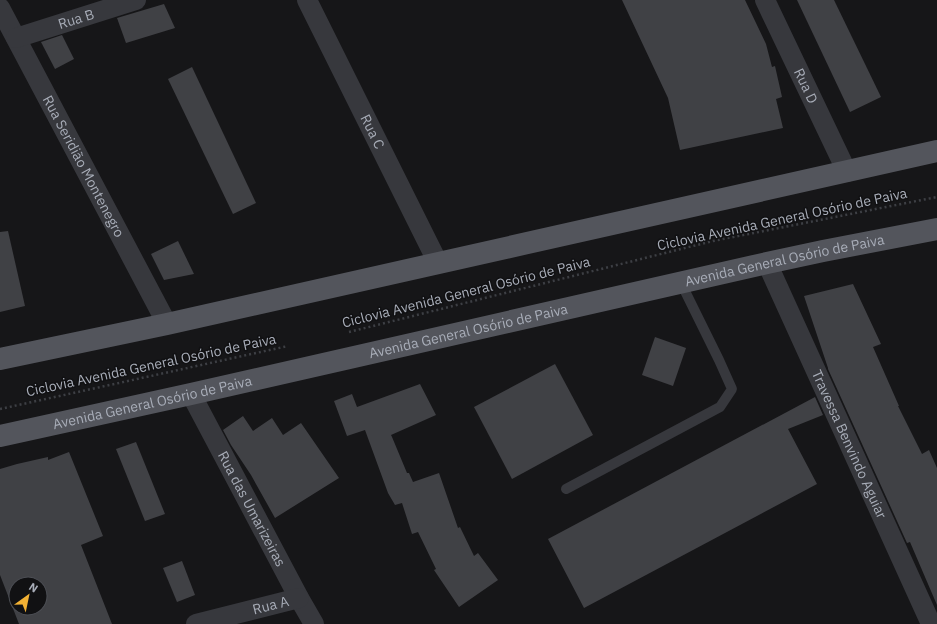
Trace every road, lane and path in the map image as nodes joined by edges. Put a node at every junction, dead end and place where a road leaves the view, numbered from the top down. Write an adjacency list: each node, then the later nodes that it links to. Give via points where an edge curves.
1 (136, 0): 5 (street, Rua B)
2 (307, 0): 10 (street, Rua C)
3 (765, 0): 7 (street, Rua D)
4 (0, 8): 5 (street, Rua Seridião Montenegro)
5 (16, 38): 13 (street, Rua Seridião Montenegro)
6 (937, 152): 7 (main road)
7 (847, 172): 10 (main road)
8 (937, 197): 14 (path, Ciclovia Avenida General Osório de Paiva, via 713,241)
9 (937, 229): 11 (main road, Avenida General Osório de Paiva)
10 (438, 263): 13 (main road)
11 (767, 264): 12 (main road, Avenida General Osório de Paiva); 24 (street, Travessa Benvindo Aguiar)
12 (681, 284): 17 (main road, Avenida General Osório de Paiva); 20 (lane, via 732,389 720,407)
13 (167, 324): 16 (main road)
14 (344, 333)
15 (290, 345): 18 (path, Ciclovia Avenida General Osório de Paiva)
16 (0, 358)
17 (191, 394): 19 (main road, Avenida General Osório de Paiva); 21 (street, Rua das Umarizeiras)
18 (0, 409)
19 (0, 436)
20 (566, 489)
21 (299, 598): 22 (street, Rua A); 23 (street, Rua das Umarizeiras)
22 (196, 624)
23 (314, 624)
24 (931, 624)

